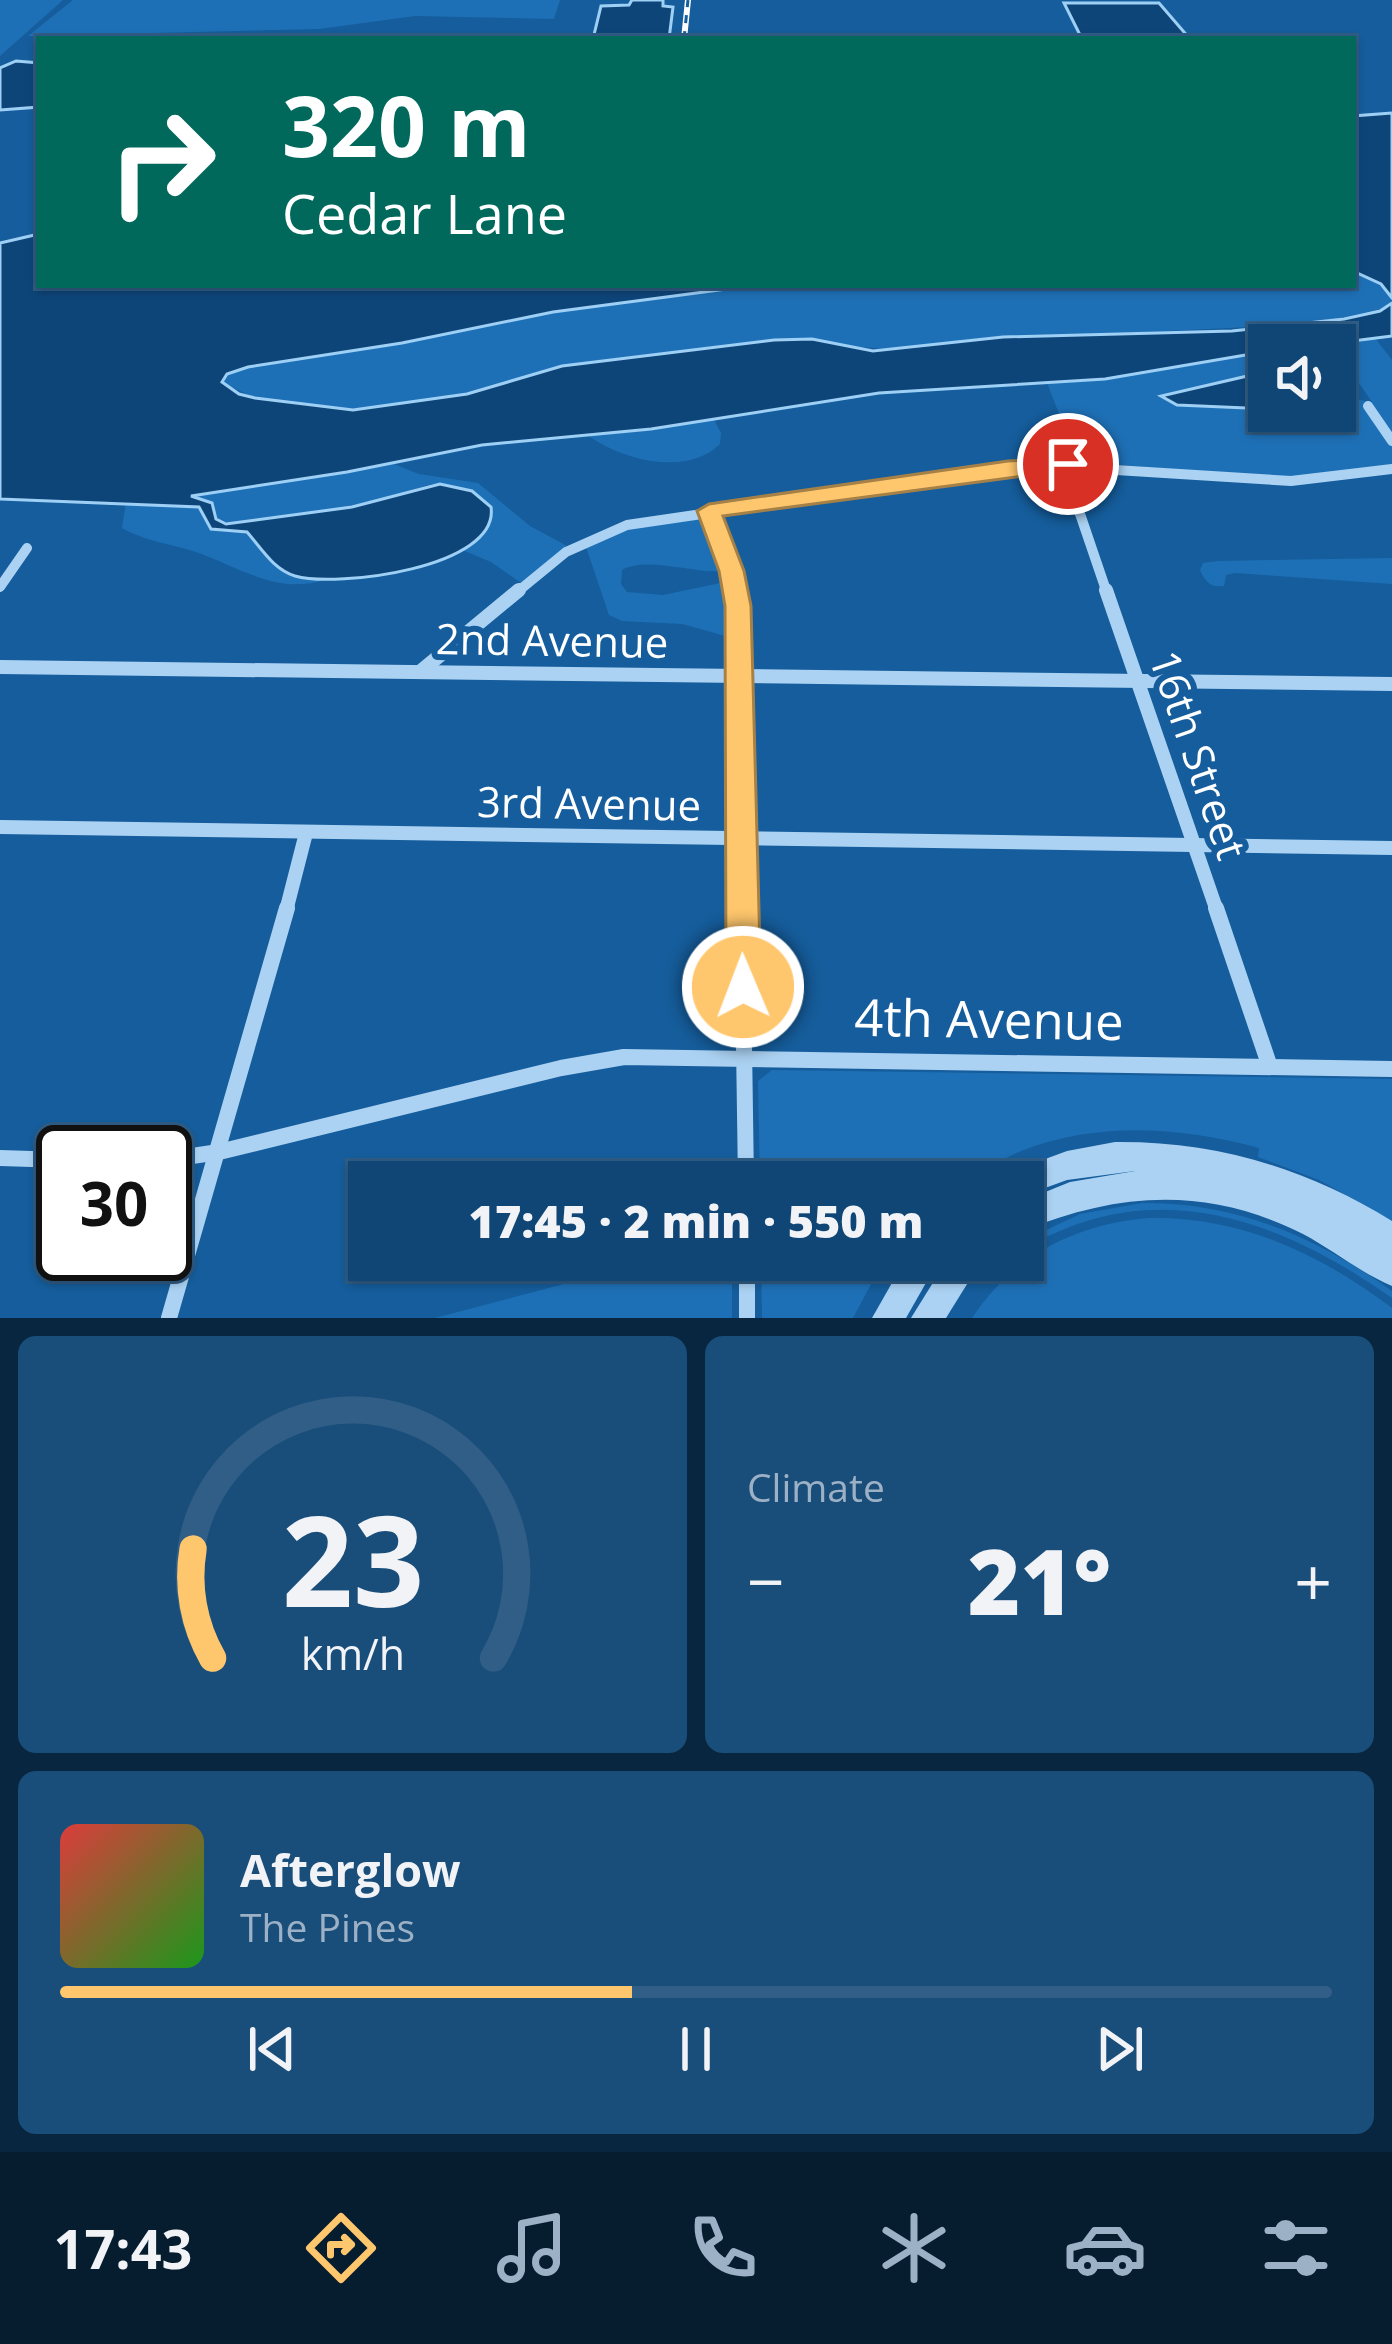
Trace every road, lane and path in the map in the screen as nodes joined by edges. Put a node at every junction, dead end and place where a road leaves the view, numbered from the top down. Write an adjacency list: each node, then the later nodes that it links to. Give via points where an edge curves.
1 (1368, 406): 2 (street)
2 (1392, 441)
3 (1063, 464): 4 (street, via 1291,481); 5 (street); 11 (street, 16th Street)
4 (1392, 469)
5 (709, 511): 9 (street, via 627,525 579,544); 10 (street, via 734,580)
6 (27, 548): 7 (street)
7 (0, 587)
8 (0, 668): 9 (street, 2nd Avenue)
9 (420, 672): 10 (street, 2nd Avenue)
10 (740, 676): 11 (street, 2nd Avenue); 15 (street)
11 (1138, 682): 12 (street, 2nd Avenue); 16 (street, 16th Street)
12 (1392, 684)
13 (0, 827): 14 (street, 3rd Avenue)
14 (306, 833): 15 (street, 3rd Avenue); 21 (street)
15 (741, 839): 16 (street, 3rd Avenue); 18 (street)
16 (1194, 846): 17 (street, 3rd Avenue); 19 (street, 16th Street)
17 (1392, 848)
18 (745, 1058): 19 (street, 4th Avenue); 21 (street, 4th Avenue, via 601,1060); 25 (street)
19 (1270, 1067): 20 (street, 4th Avenue)
20 (1392, 1069)
21 (219, 1152): 22 (street, 4th Avenue); 33 (street)
22 (192, 1156)
23 (0, 1158): 24 (street)
24 (36, 1159)
25 (746, 1161)
26 (1044, 1173): 28 (street, via 1112,1157 1209,1161 1306,1192)
27 (1044, 1207): 29 (street, via 1103,1187 1189,1185 1303,1217)
28 (1392, 1239)
29 (1392, 1270)
30 (747, 1281): 34 (street)
31 (910, 1281): 35 (street)
32 (952, 1281): 36 (street)
33 (170, 1318)
34 (747, 1318)
35 (888, 1318)
36 (927, 1318)

